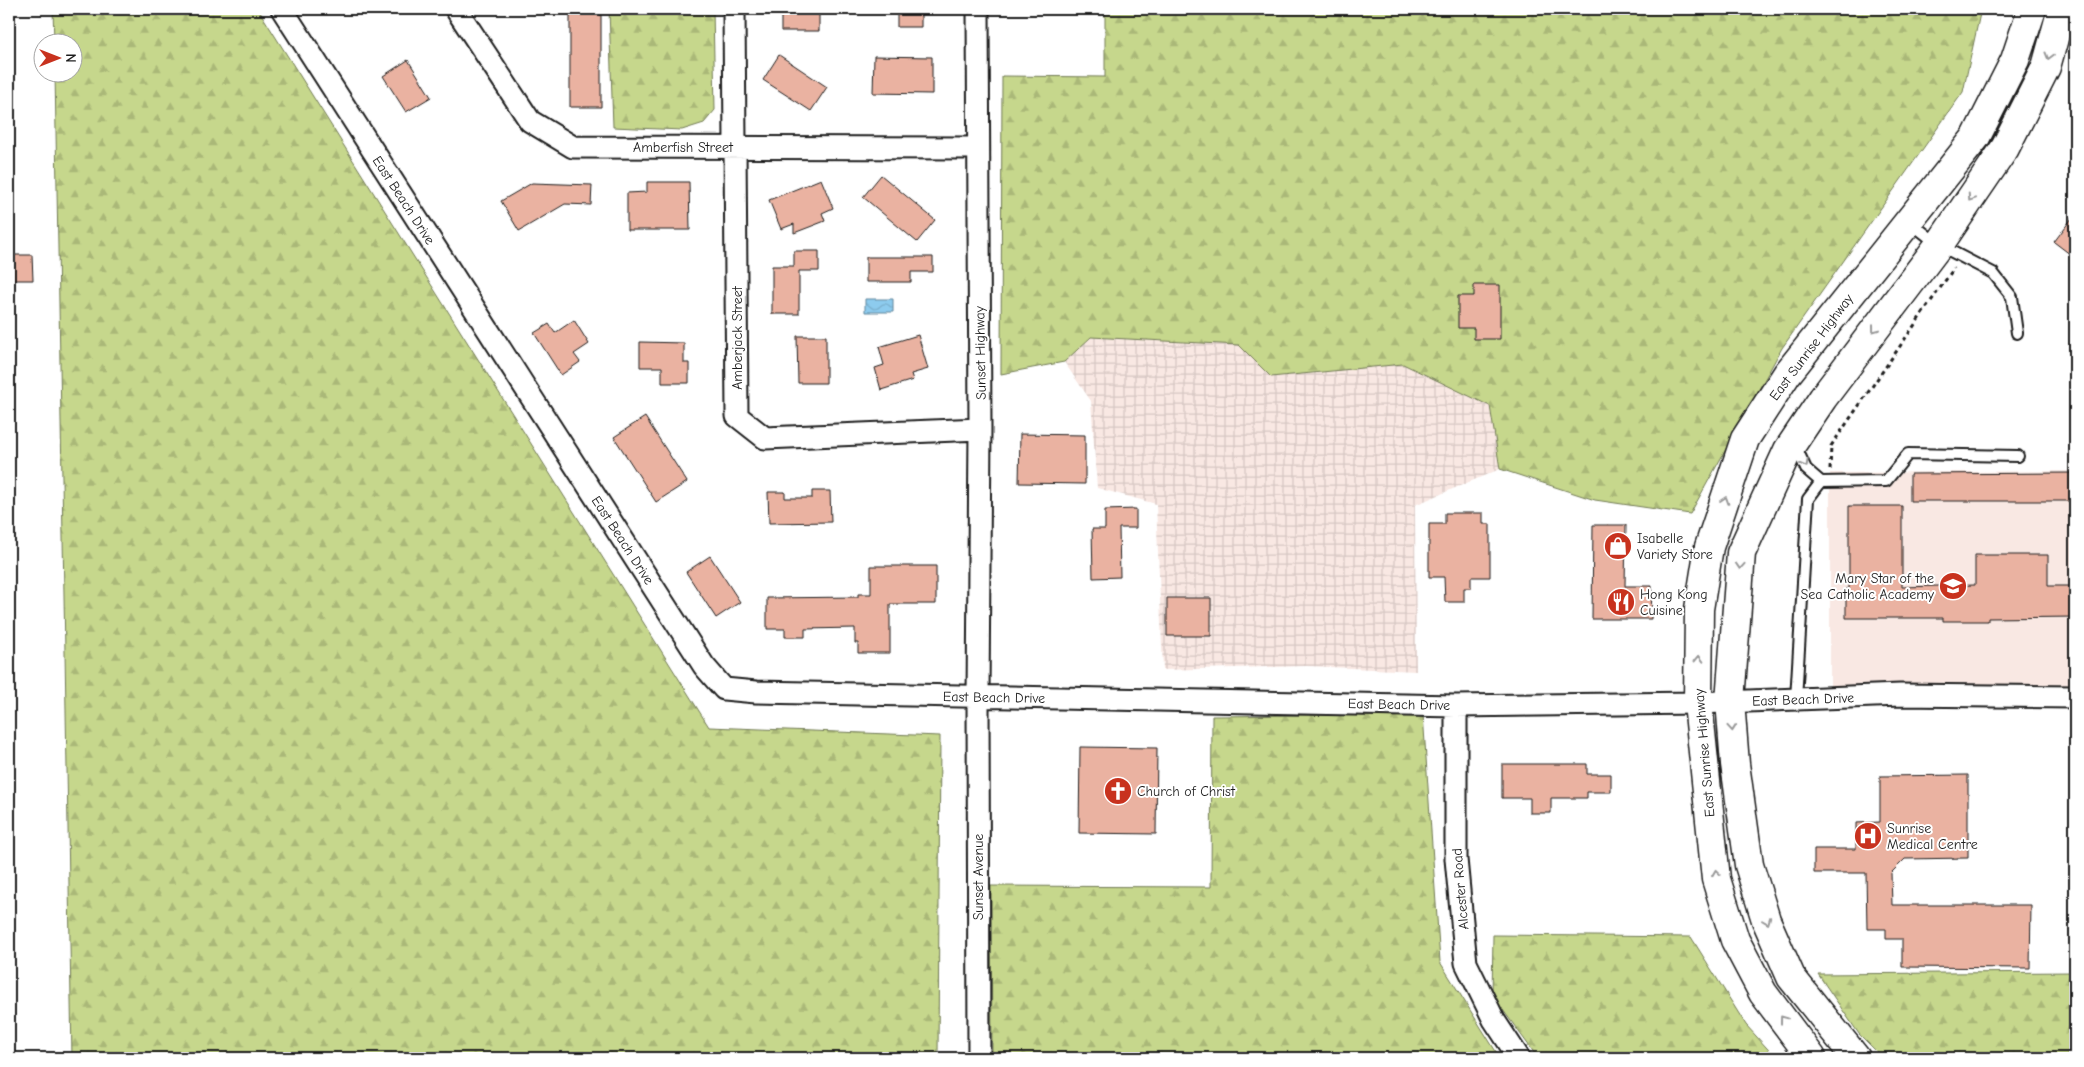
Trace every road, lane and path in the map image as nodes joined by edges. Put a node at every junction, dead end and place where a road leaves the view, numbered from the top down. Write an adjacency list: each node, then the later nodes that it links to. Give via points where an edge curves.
1 (282, 9): 16 (street, East Beach Drive, via 704,666 724,689)
2 (456, 9): 7 (street, Amberfish Street, via 530,121 573,147)
3 (734, 9): 7 (street, Amberjack Street)
4 (978, 9): 8 (street, Sunset Highway)
5 (2032, 9): 9 (main road, East Sunrise Highway, via 2016,60 1976,137)
6 (2062, 9): 10 (main road, one-way to 10, via 2046,67)
7 (736, 147): 8 (street, Amberfish Street); 12 (street, Amberjack Street, via 736,416 765,438)
8 (978, 148): 12 (street, Sunset Highway)
9 (1909, 222): 10 (lane); 20 (main road, East Sunrise Highway, one-way to 9, via 1700,609 1710,547 1745,439 1787,374)
10 (1950, 251): 11 (lane, via 1993,273 2012,297); 13 (main road, one-way to 13, via 1823,398); 15 (path, via 1831,446)
11 (2017, 333)
12 (980, 429): 16 (street, Sunset Highway)
13 (1794, 442): 15 (lane, one-way to 15, via 1806,469); 19 (main road, one-way to 19, via 1741,553)
14 (2018, 456): 15 (lane, via 1908,454 1886,481)
15 (1826, 482): 18 (lane, via 1808,499)
16 (978, 696): 21 (street, East Beach Drive); 22 (street, Sunset Avenue)
17 (2075, 697): 18 (street, East Beach Drive, via 1900,695)
18 (1796, 699): 19 (street, East Beach Drive)
19 (1730, 701): 20 (street, East Beach Drive); 25 (main road, one-way to 25, via 1748,865 1766,920 1791,977)
20 (1698, 703): 21 (street, East Beach Drive); 24 (main road, East Sunrise Highway, one-way to 20, via 1763,993 1735,940 1716,879)
21 (1456, 706): 23 (street, Alcester Road, via 1456,859 1466,963 1494,1020)
22 (979, 1058)
23 (1518, 1058)
24 (1812, 1058)
25 (1856, 1058)

